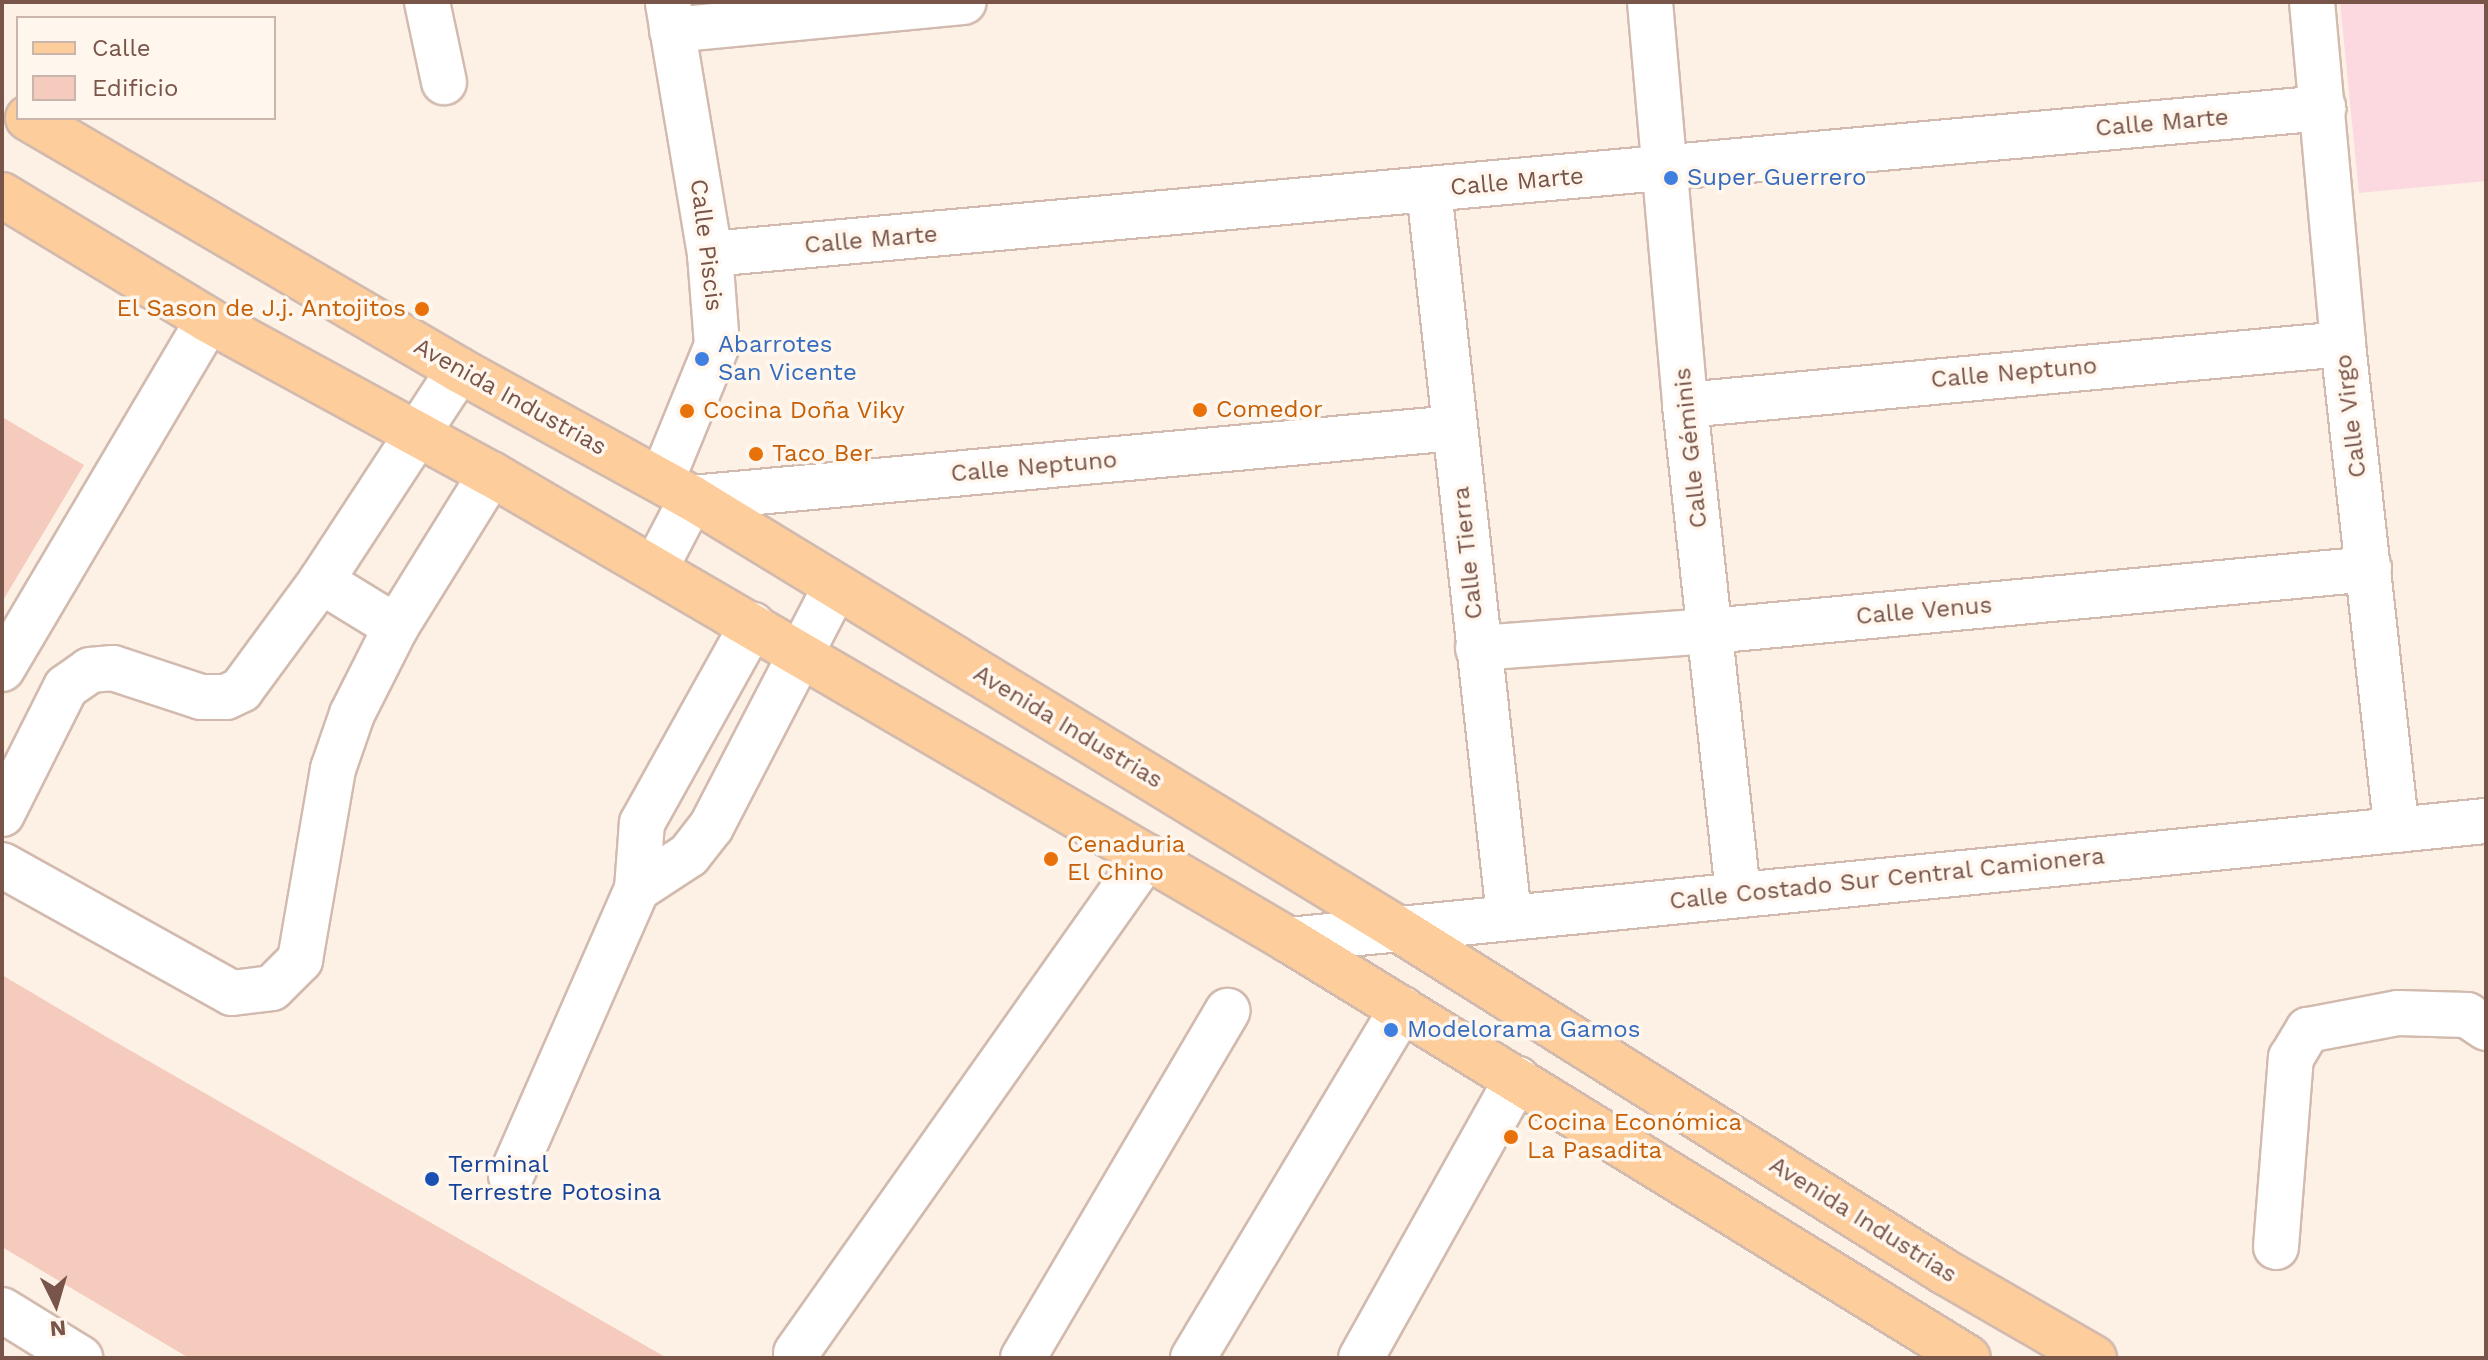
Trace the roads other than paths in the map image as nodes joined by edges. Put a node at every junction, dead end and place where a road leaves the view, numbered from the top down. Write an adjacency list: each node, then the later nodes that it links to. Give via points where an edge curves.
1 (427, 2): 6 (street)
2 (964, 2): 5 (street)
3 (1650, 2): 9 (street, Calle Géminis)
4 (2312, 2): 7 (street, Calle Virgo)
5 (670, 16): 12 (street, Calle Piscis)
6 (444, 82)
7 (2323, 108): 9 (street, Calle Marte); 14 (street, Calle Virgo)
8 (31, 120): 15 (main road, Avenida Industrias)
9 (1666, 169): 10 (street, Calle Marte); 16 (street, Calle Géminis)
10 (1429, 190): 12 (street, Calle Marte); 17 (street, Calle Tierra)
11 (2, 195): 13 (main road)
12 (710, 254): 20 (street, Calle Piscis, via 717,345)
13 (208, 320): 18 (main road); 30 (street)
14 (2343, 344): 16 (street, Calle Neptuno); 22 (street, Calle Virgo)
15 (459, 370): 18 (street); 20 (main road, Avenida Industrias)
16 (1685, 405): 27 (street, Calle Géminis)
17 (1454, 428): 20 (street, Calle Neptuno); 28 (street, Calle Tierra)
18 (418, 435): 19 (main road); 23 (street)
19 (491, 474): 21 (main road); 26 (street)
20 (677, 489): 21 (street); 24 (main road, Avenida Industrias)
21 (655, 569): 25 (main road)
22 (2369, 569): 27 (street, Calle Venus); 33 (street, Calle Virgo)
23 (321, 581): 26 (street); 31 (street, via 241,690 226,697 201,697 113,668 90,670 66,687)
24 (836, 586): 29 (street); 34 (main road, Avenida Industrias)
25 (752, 625): 29 (main road); 37 (street, via 642,823)
26 (396, 627): 36 (street, via 352,714 333,769 300,960 272,988 232,993)
27 (1711, 631): 28 (street, Calle Venus); 39 (street, Calle Géminis)
28 (1478, 648): 40 (street, Calle Tierra)
29 (800, 654): 35 (main road); 37 (street, via 711,827 689,855)
30 (2, 669)
31 (2, 814)
32 (2486, 821): 33 (street, Calle Costado Sur Central Camionera)
33 (2397, 830): 39 (street, Calle Costado Sur Central Camionera)
34 (1241, 833): 38 (main road); 41 (main road, Avenida Industrias)
35 (1147, 856): 38 (main road); 51 (street)
36 (2, 865)
37 (637, 889): 47 (street)
38 (1202, 889): 42 (main road)
39 (1738, 894): 40 (street, Calle Costado Sur Central Camionera)
40 (1509, 916): 41 (street, Calle Costado Sur Central Camionera)
41 (1395, 927): 42 (street, Calle Costado Sur Central Camionera); 57 (main road, Avenida Industrias, via 1945,1272)
42 (1289, 940): 43 (main road)
43 (1402, 1009): 46 (main road); 54 (street)
44 (1227, 1011): 53 (street)
45 (2486, 1028): 48 (street, via 2467,1015 2398,1013 2308,1030 2291,1058)
46 (1517, 1079): 50 (main road); 55 (street)
47 (511, 1176)
48 (2276, 1247)
49 (2, 1310): 52 (street)
50 (1956, 1350): 56 (main road, via 1995,1327)
51 (796, 1353)
52 (80, 1358)
53 (1023, 1358)
54 (1193, 1358)
55 (1361, 1358)
56 (2069, 1358)
57 (2094, 1358)

